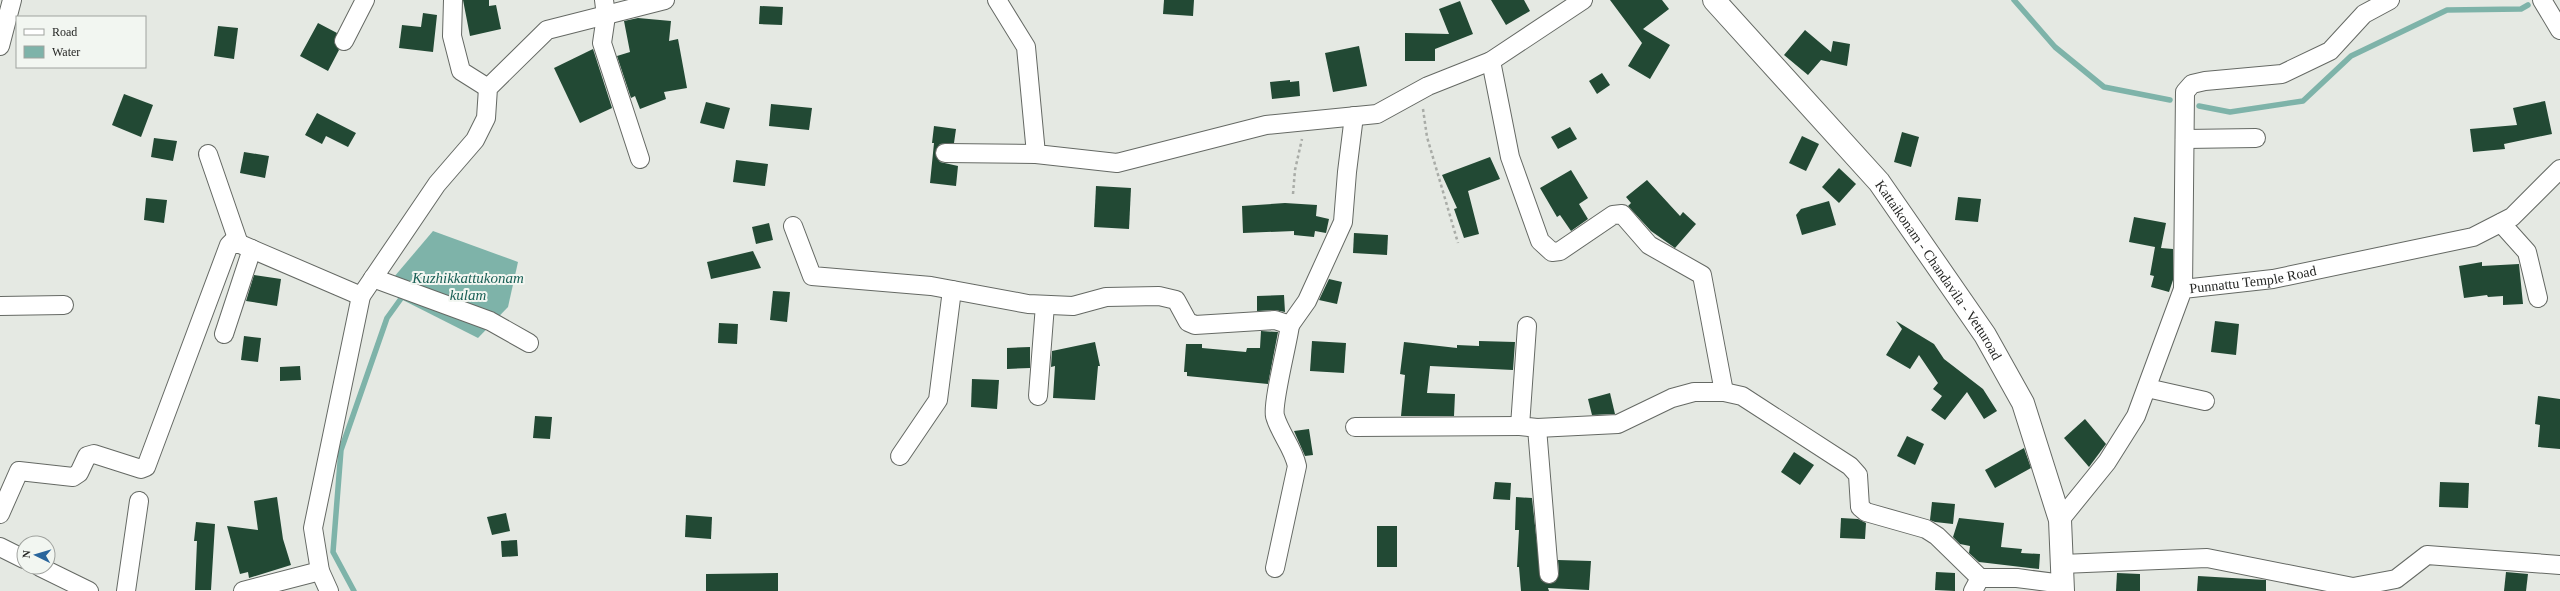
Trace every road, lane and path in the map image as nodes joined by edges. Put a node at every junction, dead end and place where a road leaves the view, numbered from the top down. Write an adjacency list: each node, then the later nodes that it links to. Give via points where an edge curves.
1 (12, 0): 13 (street)
2 (365, 0): 12 (street)
3 (453, 0): 15 (street, via 452,36 461,71)
4 (665, 0): 10 (street)
5 (997, 0): 23 (street, via 1026,47)
6 (1583, 0): 14 (street)
7 (1714, 0): 52 (main road, Kattaikonam - Chandavila - Vetturoad, via 1879,182 1985,335 2024,403)
8 (2390, 0): 20 (street, via 2364,14 2330,51 2282,74 2192,84 2186,92)
9 (2542, 0): 11 (street)
10 (605, 8): 15 (street, via 547,30); 24 (street, via 602,43)
11 (2560, 30)
12 (344, 41)
13 (0, 46)
14 (1491, 61): 16 (street); 44 (street, via 1510,157 1540,241 1552,252 1560,251 1613,215 1622,214 1649,245 1702,275)
15 (488, 88): 31 (street, via 486,118 475,140 437,184)
16 (1420, 91): 17 (street, via 1377,114); 29 (path, via 1427,137)
17 (1354, 116): 18 (street); 39 (street, via 1343,222 1307,301)
18 (1306, 121): 23 (street, via 1266,124 1117,163); 26 (path, via 1295,170)
19 (2256, 138): 20 (street)
20 (2185, 139): 32 (street)
21 (945, 153): 23 (street)
22 (208, 154): 30 (street)
23 (1036, 154)
24 (640, 159)
25 (2560, 169): 27 (street, Punnattu Temple Road, via 2512,217)
26 (1293, 194)
27 (2502, 223): 32 (street, Punnattu Temple Road, via 2473,237 2296,274); 35 (street, via 2527,252)
28 (793, 226): 33 (street, via 812,276)
29 (1458, 243)
30 (246, 246): 34 (street); 41 (street); 51 (street, via 233,241 229,245 146,466 141,469 94,454 87,456 79,473 73,477 19,471)
31 (373, 278): 34 (street); 42 (street, via 490,321)
32 (2184, 289): 43 (street, Punnattu Temple Road)
33 (952, 290): 37 (street); 49 (street, via 938,400)
34 (361, 296): 57 (street, via 313,528)
35 (2538, 298)
36 (64, 305): 38 (street)
37 (1045, 305): 39 (street, via 1073,306 1106,298 1159,296 1176,300 1188,322 1195,325 1275,320); 45 (street)
38 (0, 306)
39 (1290, 325): 56 (street, via 1275,414 1283,435 1294,452 1297,466)
40 (1528, 326): 48 (street)
41 (224, 334)
42 (529, 343)
43 (2147, 388): 46 (street); 52 (street, Punnattu Temple Road, via 2136,416 2107,462)
44 (1724, 392): 48 (street, via 1694,392 1672,398 1618,424); 61 (street, via 1742,396 1850,466 1858,475 1860,506 1866,512 1926,529 1937,536)
45 (1038, 396)
46 (2205, 401)
47 (1355, 427): 48 (street)
48 (1528, 427): 58 (street)
49 (900, 456)
50 (139, 501): 63 (street)
51 (0, 514)
52 (2060, 520): 60 (main road, Kattaikonam - Chandavila - Vetturoad)
53 (0, 547): 54 (street)
54 (16, 555)
55 (2560, 566): 60 (street, via 2427,555 2396,579 2353,587 2207,558)
56 (1275, 568)
57 (320, 571): 64 (street); 65 (street)
58 (1549, 574)
59 (56, 575): 62 (street)
60 (2063, 579): 61 (street, via 2017,578)
61 (1977, 585)
62 (89, 591)
63 (126, 591)
64 (243, 591)
65 (329, 591)

